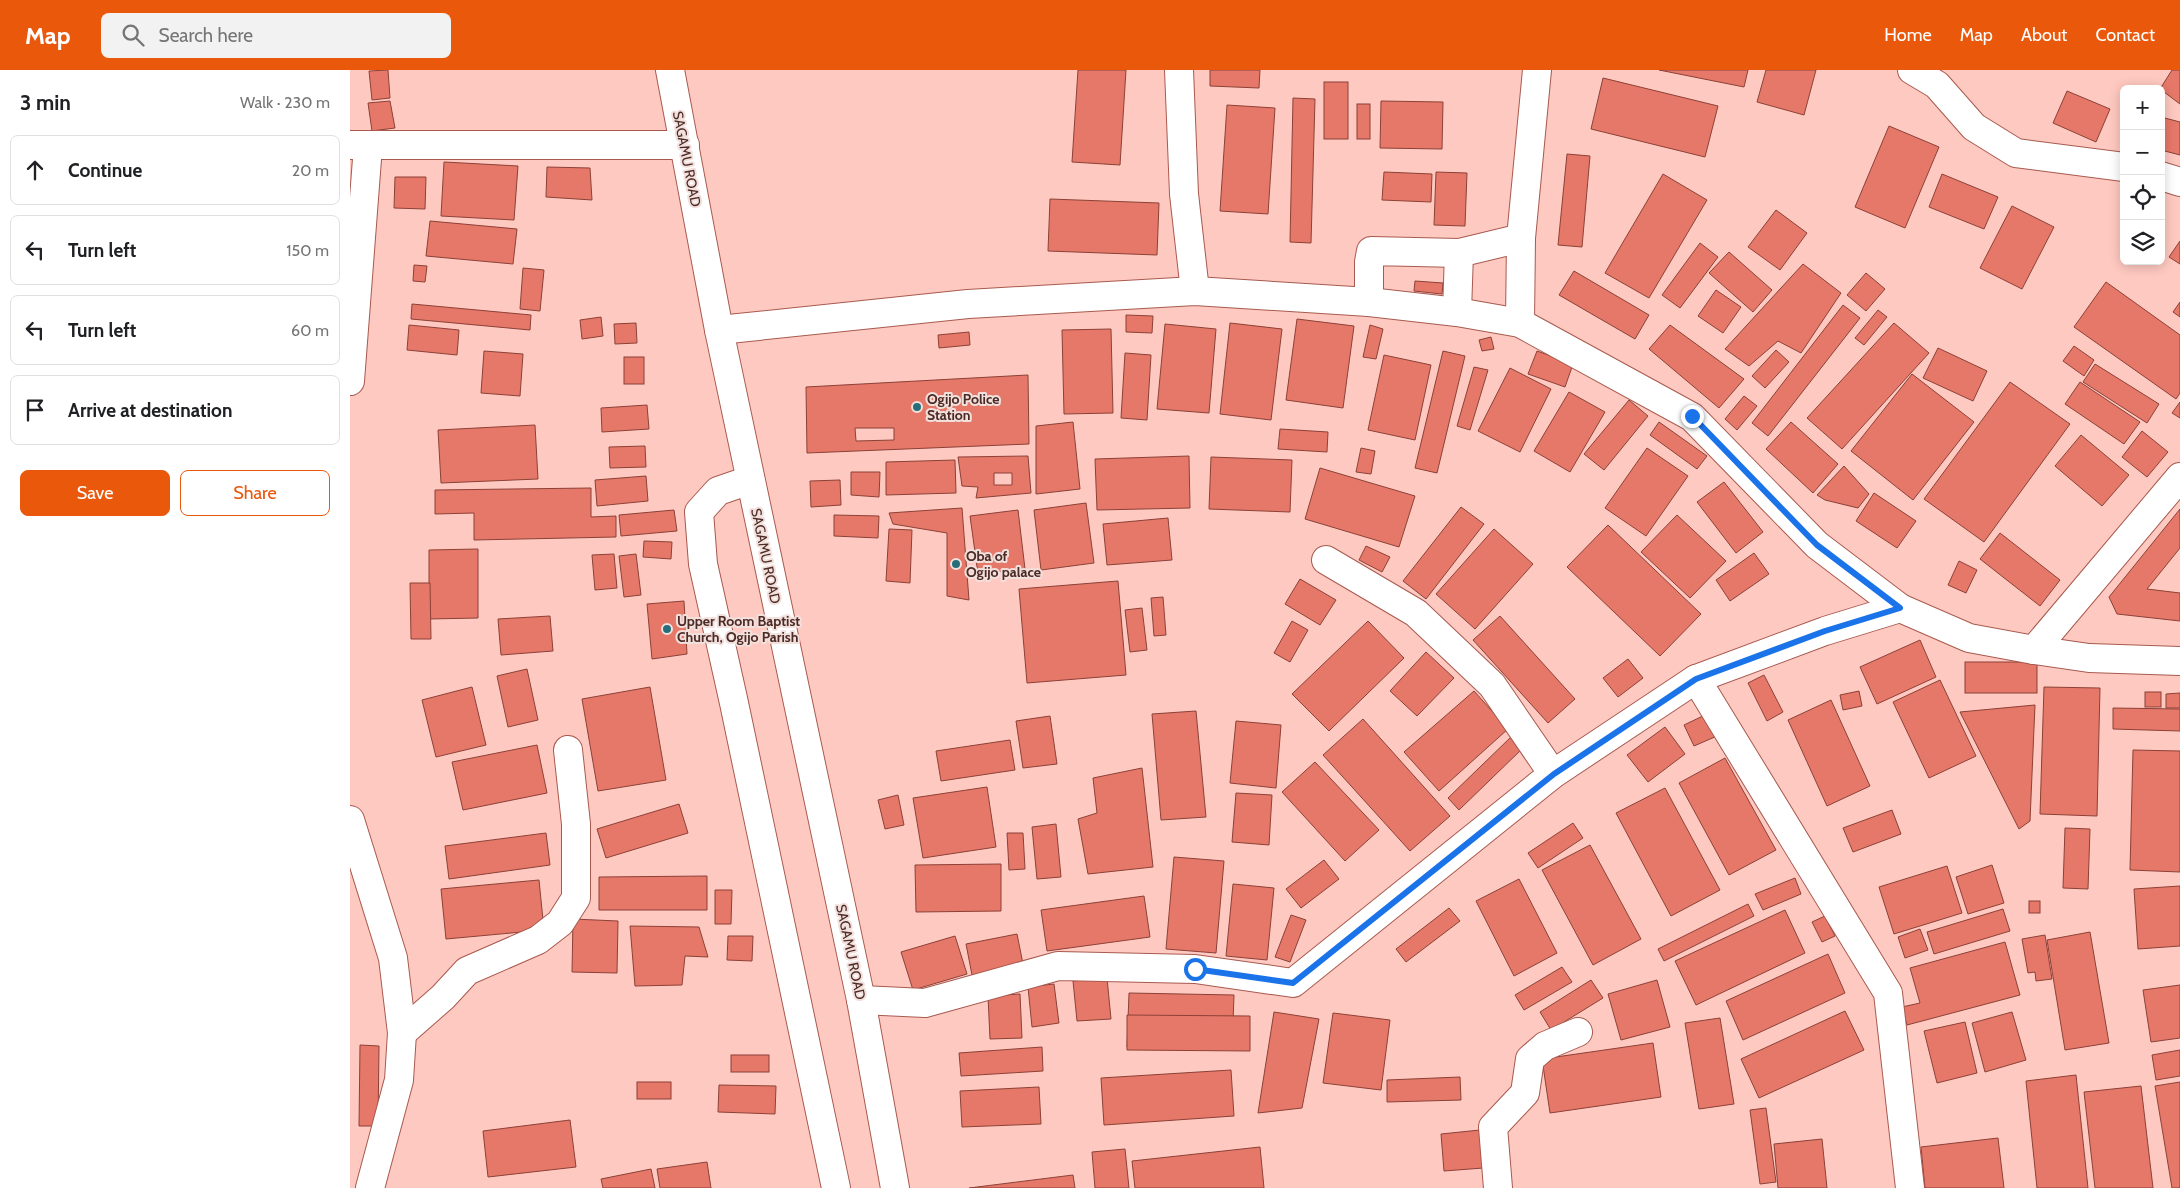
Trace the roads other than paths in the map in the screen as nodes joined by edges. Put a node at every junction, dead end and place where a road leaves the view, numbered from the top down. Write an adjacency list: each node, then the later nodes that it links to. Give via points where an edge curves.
1 (670, 70): 5 (main road, SAGAMU ROAD)
2 (1179, 70): 12 (main road, via 1184,194)
3 (1537, 70): 10 (main road)
4 (1912, 70): 7 (main road, via 1937,85 1974,127 2016,153)
5 (684, 145): 6 (main road); 16 (main road, SAGAMU ROAD)
6 (359, 146): 17 (main road)
7 (2120, 166)
8 (2165, 177): 9 (main road)
9 (2180, 182)
10 (1521, 238): 11 (main road); 15 (main road)
11 (1459, 253): 13 (main road, via 1371,251); 14 (main road)
12 (1195, 291): 13 (main road); 16 (main road, via 968,304)
13 (1369, 302): 14 (main road)
14 (1457, 312): 15 (main road)
15 (1520, 323): 21 (main road, via 1692,416 1817,545)
16 (719, 330): 19 (main road, SAGAMU ROAD)
17 (350, 380)
18 (2180, 477): 22 (main road)
19 (750, 480): 28 (main road, SAGAMU ROAD); 32 (main road, via 718,491 699,512 703,564)
20 (1326, 560): 26 (main road, via 1416,613 1492,685)
21 (1900, 608): 22 (main road, via 1969,638); 24 (main road, via 1825,631)
22 (2034, 650): 23 (main road, via 2089,658)
23 (2180, 661)
24 (1696, 679): 26 (main road); 35 (main road, via 1888,993)
25 (568, 750): 30 (main road, via 576,824 576,898 560,923 538,940 467,971)
26 (1554, 774): 28 (main road, via 1293,983 1195,969 1058,966 924,1003)
27 (350, 820): 30 (main road, via 393,958)
28 (861, 1000): 33 (main road, SAGAMU ROAD)
29 (1578, 1032): 34 (main road, via 1545,1046 1530,1059 1525,1093 1493,1127)
30 (402, 1033): 31 (main road, via 399,1080)
31 (370, 1188)
32 (836, 1188)
33 (895, 1188)
34 (1498, 1188)
35 (1910, 1188)

